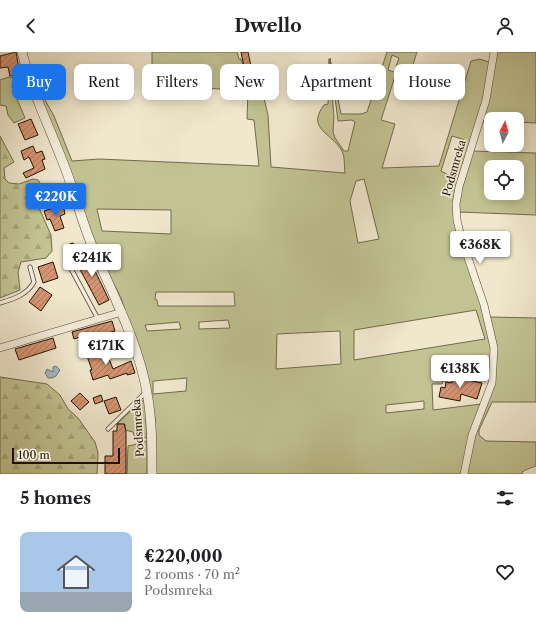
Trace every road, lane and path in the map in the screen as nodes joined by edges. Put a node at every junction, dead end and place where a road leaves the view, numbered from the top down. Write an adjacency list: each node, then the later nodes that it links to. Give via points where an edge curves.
1 (22, 52): 6 (street, Podsmreka, via 33,89 63,163 84,226)
2 (494, 52): 13 (street, Podsmreka, via 486,100 456,204 461,237 494,348 492,383 472,436)
3 (69, 265): 7 (lane)
4 (30, 267): 5 (lane, via 34,282 30,288 14,299)
5 (0, 304)
6 (122, 312): 7 (street); 9 (street, Podsmreka)
7 (98, 319): 8 (street)
8 (0, 348)
9 (147, 391): 10 (lane); 12 (street, Podsmreka, via 151,419)
10 (108, 429)
11 (536, 470): 14 (street)
12 (152, 474)
13 (464, 474)
14 (526, 474)

